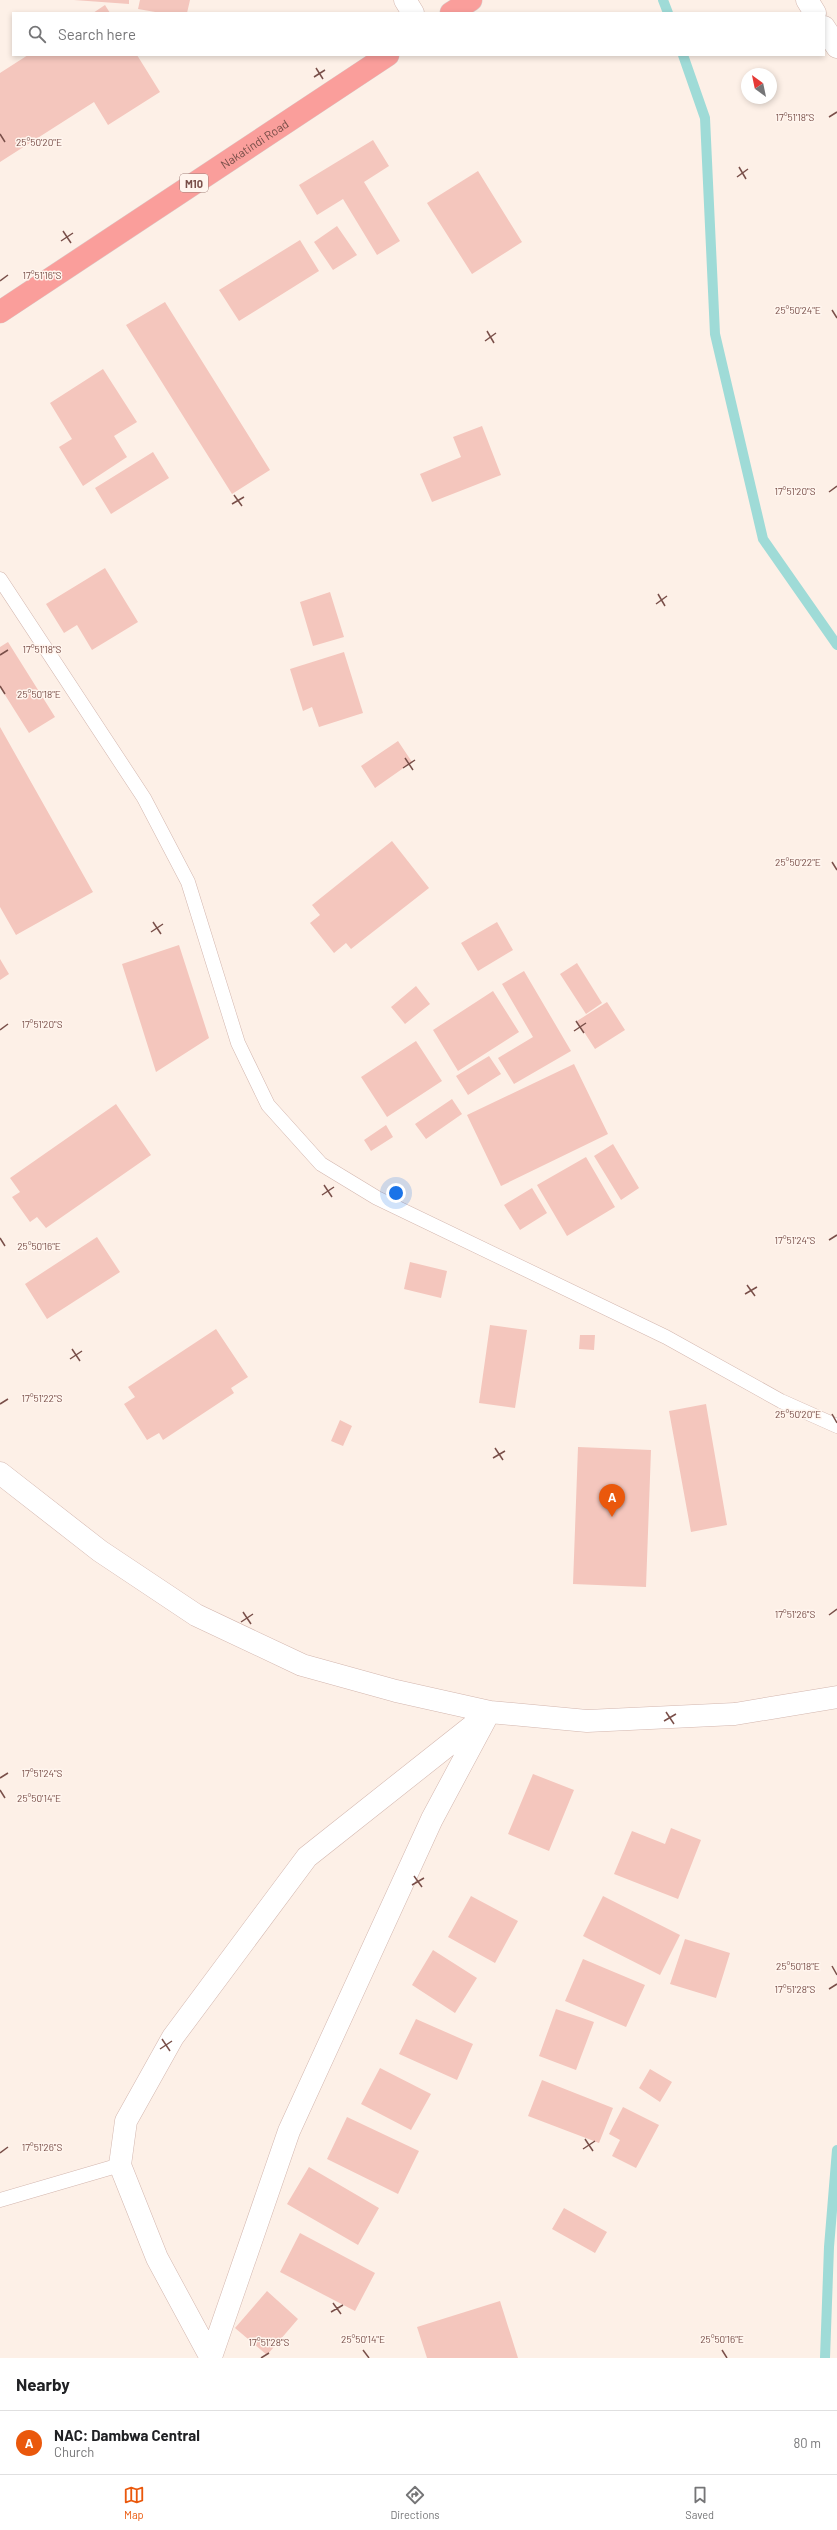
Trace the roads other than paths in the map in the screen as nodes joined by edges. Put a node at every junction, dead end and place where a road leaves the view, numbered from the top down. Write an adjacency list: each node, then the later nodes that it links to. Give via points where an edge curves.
1 (405, 0): 4 (street)
2 (470, 0): 5 (highway)
3 (807, 0): 6 (street)
4 (412, 12)
5 (452, 12)
6 (814, 12)
7 (825, 29): 8 (street)
8 (837, 47)
9 (386, 56): 10 (highway, Nakatindi Road / M10)
10 (0, 312)
11 (0, 579): 12 (lane, via 144,798 188,882 241,1050 268,1105 322,1164 377,1198 666,1337 781,1401)
12 (837, 1426)
13 (0, 1473): 15 (street, via 100,1551 196,1615 302,1664 396,1691)
14 (835, 1698): 15 (street, via 735,1714 587,1721)
15 (490, 1712): 16 (street, via 307,1857 173,2037 126,2121); 18 (street, via 432,1819 289,2130)
16 (120, 2165): 17 (lane); 18 (street, via 157,2258)
17 (0, 2200)
18 (211, 2358)

